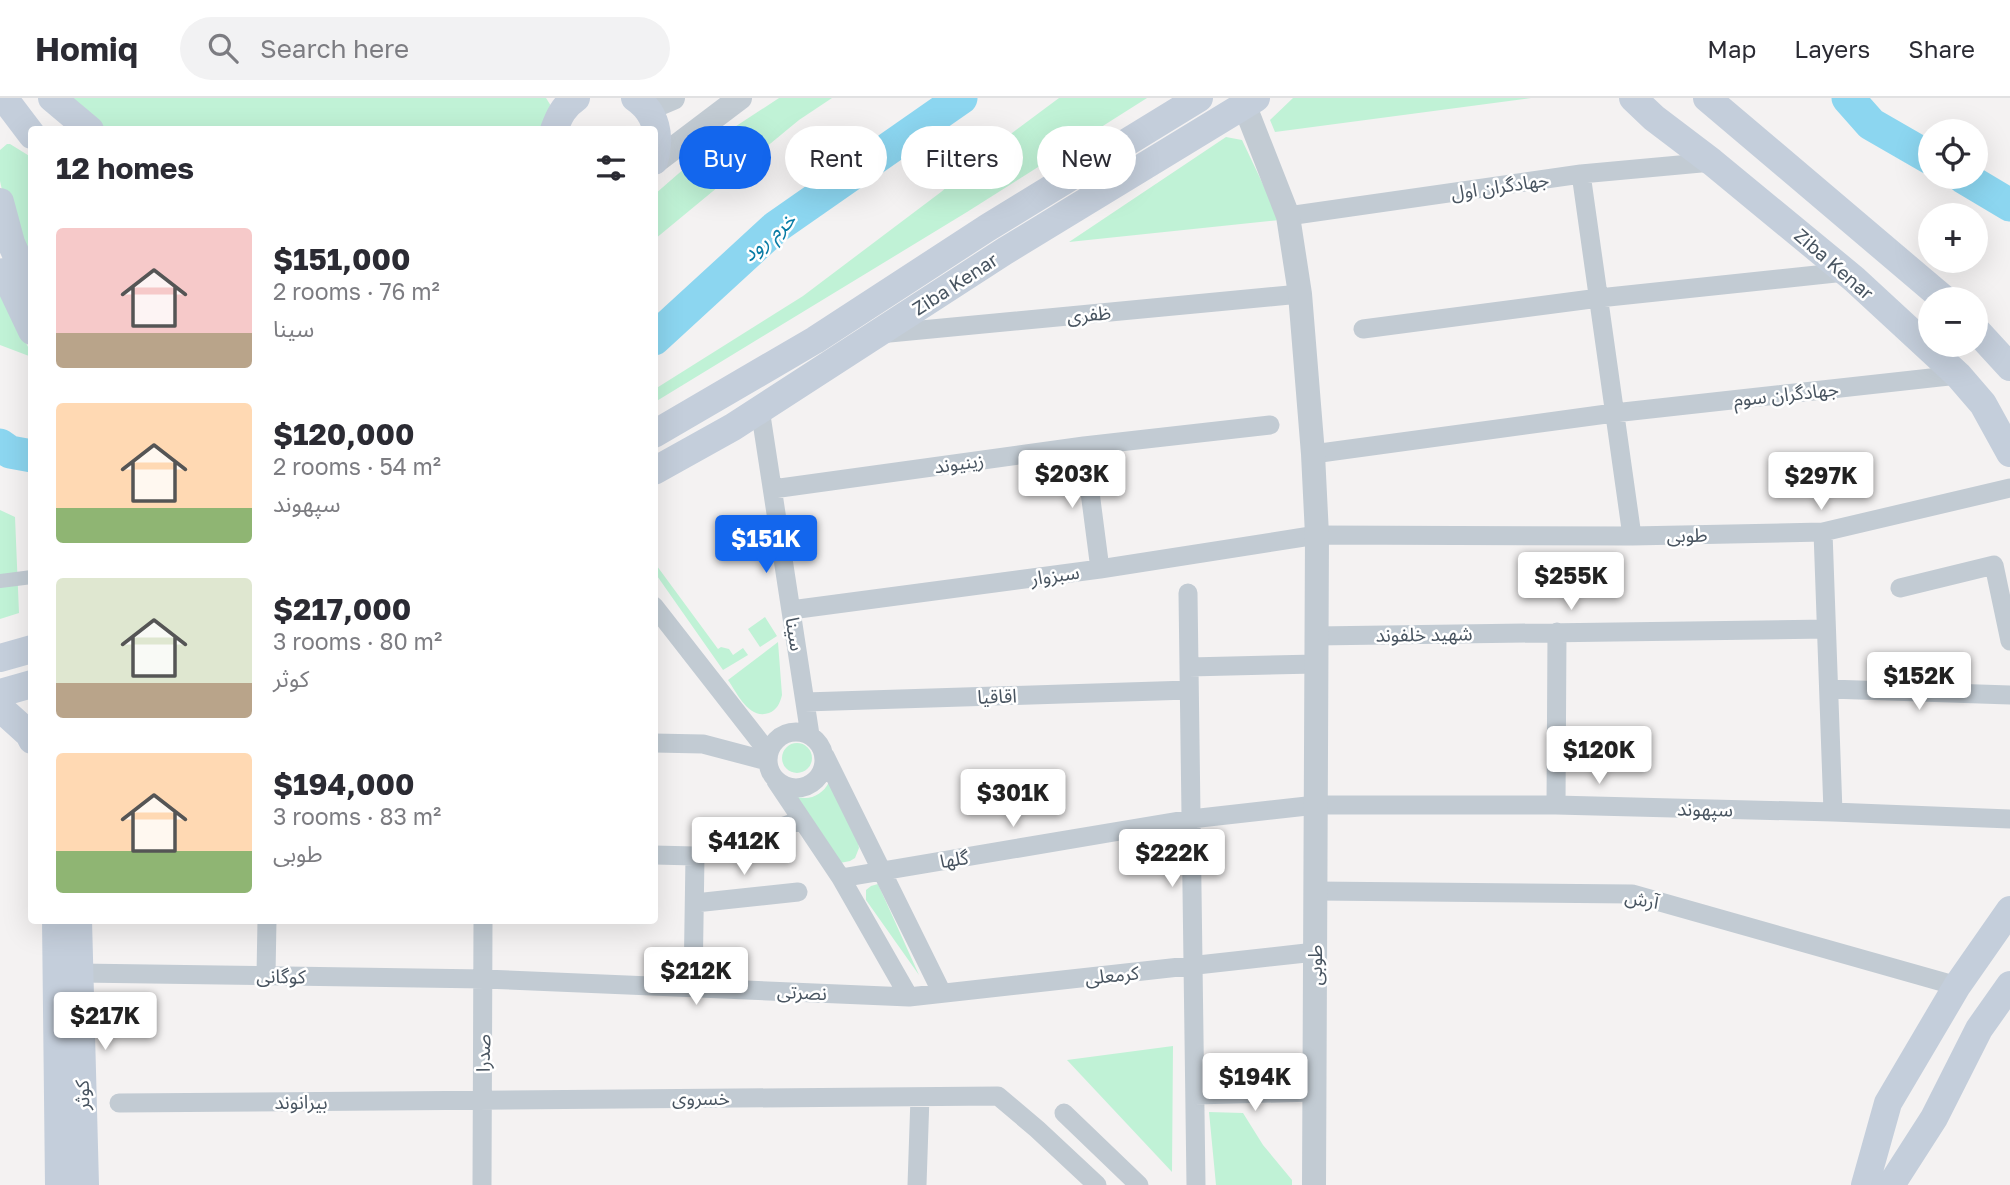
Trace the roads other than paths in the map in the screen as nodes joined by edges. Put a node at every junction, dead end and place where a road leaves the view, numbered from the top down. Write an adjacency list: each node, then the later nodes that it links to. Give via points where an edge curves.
1 (4, 98): 10 (main road); 13 (main road)
2 (52, 98): 11 (main road)
3 (673, 98): 9 (street)
4 (740, 98): 14 (street)
5 (1199, 98): 34 (main road, Ziba Kenar, via 815,340)
6 (1633, 98): 15 (main road, Ziba Kenar)
7 (1707, 98): 22 (main road)
8 (1247, 100): 18 (street, طوبی); 27 (main road, Ziba Kenar)
9 (641, 104): 12 (main road)
10 (0, 110)
11 (85, 126)
12 (656, 126)
13 (28, 130)
14 (658, 159)
15 (1712, 162): 16 (street, جهادگران اول); 20 (main road, Ziba Kenar)
16 (1581, 174): 18 (street, جهادگران اول); 24 (street)
17 (0, 202): 21 (main road)
18 (1288, 216): 23 (street, طوبی)
19 (0, 263): 25 (main road)
20 (1845, 272): 24 (street); 30 (main road, Ziba Kenar)
21 (28, 281)
22 (1930, 287)
23 (1300, 294): 27 (street, ظفری); 37 (street, طوبی)
24 (1599, 298): 26 (street); 32 (street)
25 (28, 322)
26 (1363, 329)
27 (877, 334): 31 (main road, Ziba Kenar)
28 (1988, 343): 29 (main road)
29 (2010, 367)
30 (1958, 375): 32 (street, جهادگران سوم); 36 (main road, Ziba Kenar, via 1983,404)
31 (761, 409): 38 (main road, Ziba Kenar); 40 (street, سینا)
32 (1615, 413): 37 (street, جهادگران سوم); 43 (street)
33 (1270, 425): 35 (street, زینیوند)
34 (658, 432)
35 (1084, 446): 40 (street, زینیوند); 44 (street)
36 (2010, 453)
37 (1313, 454): 42 (street, طوبی)
38 (658, 469)
39 (2010, 488): 41 (street, طوبی)
40 (773, 489): 49 (street, سینا)
41 (1823, 532): 43 (street, طوبی); 51 (street)
42 (1317, 535): 43 (street, طوبی); 44 (street, سبزوار); 53 (street, طوبی)
43 (1632, 536)
44 (1100, 569): 49 (street, سبزوار)
45 (28, 578): 46 (street)
46 (0, 581)
47 (1900, 588): 54 (street, via 1994,565)
48 (1188, 593): 56 (street)
49 (791, 610): 62 (street, سینا)
50 (658, 612): 68 (street)
51 (1826, 629): 52 (street, شهید خلفوند); 58 (street)
52 (1558, 632): 53 (street, شهید خلفوند); 71 (street)
53 (1316, 636): 55 (street, طوبی)
54 (2010, 641)
55 (1316, 664): 56 (street); 70 (street, طوبی)
56 (1189, 667): 59 (street)
57 (28, 685): 60 (main road)
58 (1829, 689): 61 (street); 72 (street)
59 (1189, 690): 62 (street, اقاقیا); 75 (street)
60 (0, 693)
61 (2010, 695)
62 (805, 702): 65 (street, سینا)
63 (0, 708): 64 (main road)
64 (28, 733)
65 (810, 735): 67 (street); 68 (street, via 790,732 780,736)
66 (658, 743): 68 (street, via 703,744)
67 (825, 756): 69 (street, via 824,768 809,786 798,789); 78 (street)
68 (768, 757): 69 (street)
69 (776, 781): 74 (street)
70 (1316, 805): 71 (street, سپهوند); 75 (street, سپهوند); 80 (street, طوبی)
71 (1556, 805): 72 (street, سپهوند)
72 (1833, 812): 73 (street, سپهوند)
73 (2010, 819)
74 (802, 820): 77 (street); 79 (street)
75 (1191, 820): 78 (street, گلها); 89 (street)
76 (658, 855): 77 (street)
77 (695, 856): 82 (street)
78 (880, 871): 79 (street, گلها); 96 (street)
79 (841, 878): 97 (street)
80 (1315, 891): 88 (street, طوبی); 94 (street, آرش, via 1632,894)
81 (798, 892): 82 (street)
82 (695, 903): 95 (street)
83 (2010, 910): 94 (main road)
84 (56, 924): 98 (main road, کوثر)
85 (78, 924): 90 (main road, کوثر)
86 (267, 924): 91 (street)
87 (483, 924): 92 (street, صدرا)
88 (1315, 952): 89 (street, کرمعلی); 99 (street, طوبی)
89 (1193, 966): 96 (street, کرمعلی); 101 (street)
90 (79, 973): 91 (street, کوگانی); 98 (main road, کوثر)
91 (266, 975): 92 (street, کوگانی)
92 (484, 979): 95 (street, نصرتی); 103 (street, صدرا)
93 (2010, 985): 106 (main road, via 1979,1029)
94 (1957, 986): 100 (main road)
95 (693, 987): 97 (street, نصرتی)
96 (942, 993): 97 (street, کرمعلی)
97 (909, 997)
98 (70, 1075): 107 (main road, کوثر); 108 (main road, کوثر)
99 (1315, 1092): 101 (street); 114 (street, طوبی)
100 (1895, 1092): 106 (main road, via 1903,1116 1916,1120); 115 (main road)
101 (1195, 1095): 113 (street)
102 (920, 1097): 103 (street, خسروی); 110 (street); 111 (street, خسروی, via 998,1096)
103 (482, 1100): 104 (street, بیرانوند); 109 (street, صدرا)
104 (119, 1103)
105 (1064, 1113): 112 (street)
106 (1937, 1113): 116 (main road)
107 (59, 1185)
108 (85, 1185)
109 (482, 1185)
110 (917, 1185)
111 (1097, 1185)
112 (1139, 1185)
113 (1196, 1185)
114 (1314, 1185)
115 (1865, 1185)
116 (1891, 1185)

